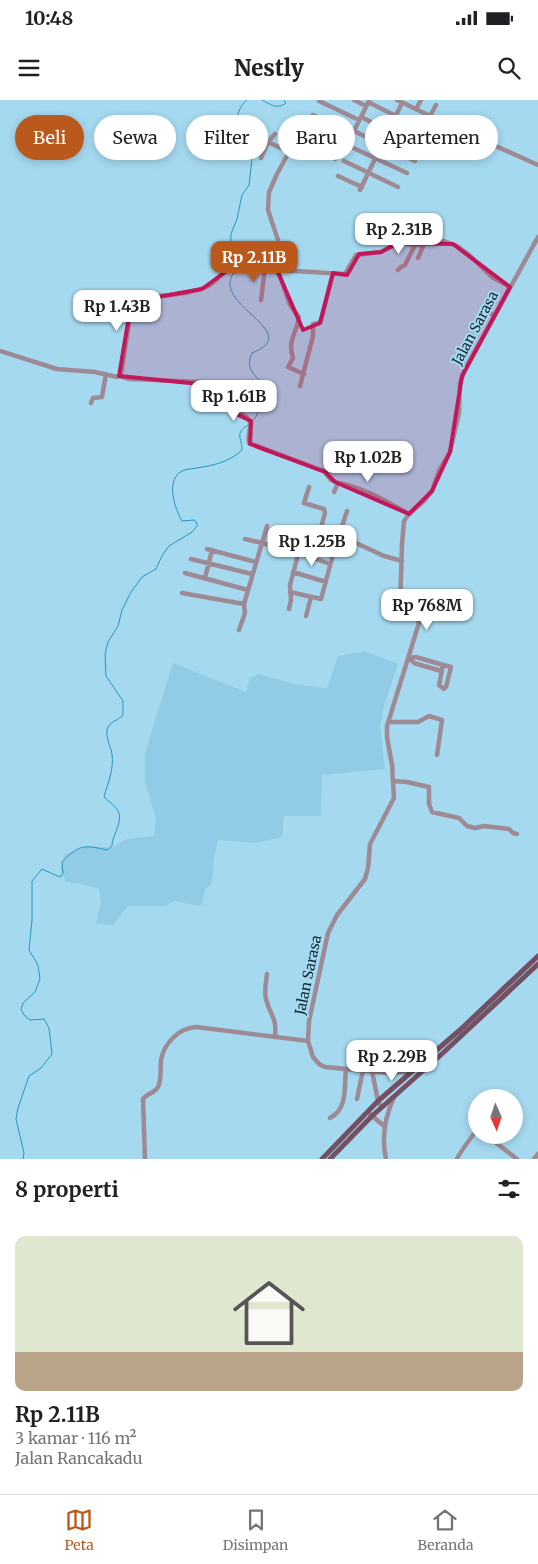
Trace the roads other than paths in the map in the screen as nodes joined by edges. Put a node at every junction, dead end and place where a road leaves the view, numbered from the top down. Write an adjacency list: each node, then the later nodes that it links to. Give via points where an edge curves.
1 (354, 100): 5 (street)
2 (397, 100): 6 (street)
3 (421, 100): 8 (street)
4 (319, 101): 13 (street)
5 (368, 103): 9 (street); 13 (street)
6 (402, 103): 8 (street); 10 (street)
7 (436, 105): 12 (street)
8 (416, 109): 11 (street)
9 (394, 115)
10 (396, 115)
11 (428, 115)
12 (431, 115)
13 (360, 119): 14 (street); 15 (street)
14 (365, 121)
15 (355, 129)
16 (275, 134): 17 (street)
17 (268, 142): 32 (street, via 289,152 269,192 268,210 278,240 274,265)
18 (498, 147): 22 (street)
19 (375, 160): 23 (street)
20 (380, 160): 24 (street)
21 (344, 161): 23 (street)
22 (538, 165)
23 (369, 173): 25 (street, via 361,188); 26 (street)
24 (407, 173)
25 (338, 176)
26 (398, 187)
27 (538, 237): 35 (street, Jalan Sarasa)
28 (424, 244): 29 (street); 30 (street); 35 (street, via 440,241 453,244 492,277)
29 (415, 245): 33 (street, via 405,265); 34 (street, via 398,243 381,252 359,254 345,274)
30 (418, 258)
31 (265, 268): 32 (street); 36 (street); 44 (street, via 238,264 202,289 136,301 130,316)
32 (278, 270): 34 (street); 43 (street, via 290,305 300,317 290,340 293,358 288,367)
33 (398, 270)
34 (333, 273): 43 (street, via 321,320 313,324)
35 (510, 287): 38 (street, Jalan Sarasa)
36 (261, 300)
37 (484, 311): 38 (street)
38 (494, 315): 40 (street, Jalan Sarasa)
39 (476, 332): 40 (street)
40 (482, 336): 51 (street, Jalan Sarasa, via 460,382 459,413 450,452 432,491)
41 (0, 351): 42 (street, via 57,369)
42 (106, 374): 44 (street); 46 (street, via 102,397 93,398)
43 (304, 374): 45 (street)
44 (119, 376): 47 (street, via 210,385 218,390 221,408 249,419 249,444 324,472)
45 (300, 386)
46 (91, 403)
47 (338, 483): 49 (street); 51 (street, via 375,496)
48 (308, 487): 54 (street, via 304,503 325,511)
49 (334, 492)
50 (347, 511): 55 (street)
51 (409, 514): 61 (street, Jalan Sarasa, via 403,526)
52 (267, 526): 57 (street)
53 (306, 527): 54 (street)
54 (320, 532): 55 (street); 59 (street)
55 (338, 538): 61 (street); 64 (street)
56 (245, 539): 57 (street)
57 (262, 543): 58 (street); 62 (street)
58 (298, 555): 59 (street); 65 (street)
59 (310, 557): 64 (street)
60 (191, 558): 63 (street)
61 (402, 561): 78 (street, Jalan Sarasa, via 400,610 420,621)
62 (256, 562): 63 (street, via 209,549); 67 (street)
63 (209, 564): 67 (street); 68 (street)
64 (330, 564): 69 (street)
65 (293, 572): 69 (street); 71 (street)
66 (185, 573): 68 (street)
67 (252, 574): 70 (street)
68 (205, 578): 70 (street)
69 (326, 582): 73 (street, via 322,599)
70 (248, 590): 74 (street)
71 (290, 592): 73 (street); 75 (street)
72 (182, 593): 74 (street)
73 (311, 597): 76 (street)
74 (244, 604): 77 (street)
75 (289, 609)
76 (306, 616)
77 (239, 630)
78 (408, 658): 79 (street, via 414,663); 80 (street, Jalan Sarasa)
79 (442, 668)
80 (388, 722): 81 (street, via 418,722 429,716 442,720); 82 (street, Jalan Sarasa, via 386,735)
81 (436, 755)
82 (394, 781): 83 (street, via 429,787 432,812 459,818 467,826 509,829); 88 (street, Jalan Sarasa, via 394,798 370,844 365,879 337,915 328,933)
83 (517, 834)
84 (538, 956): 92 (main road)
85 (538, 964): 93 (main road)
86 (267, 974): 87 (street, via 266,998 275,1020)
87 (275, 1037): 88 (street); 103 (street, via 196,1027 184,1029 175,1036 162,1054 158,1087 143,1099)
88 (308, 1040): 89 (street, via 313,1057 319,1064)
89 (346, 1069): 90 (street); 98 (street, via 342,1107)
90 (363, 1070): 91 (street); 94 (street)
91 (372, 1071): 92 (street); 95 (street)
92 (413, 1071): 95 (main road)
93 (395, 1096): 96 (main road); 99 (street)
94 (357, 1098)
95 (378, 1101): 96 (street); 97 (main road)
96 (381, 1107): 97 (main road)
97 (370, 1113): 99 (street); 104 (main road); 105 (main road)
98 (330, 1118)
99 (384, 1126): 106 (street)
100 (468, 1144): 107 (street)
101 (498, 1144): 108 (street)
102 (538, 1154): 109 (street)
103 (145, 1159)
104 (322, 1159)
105 (330, 1159)
106 (386, 1159)
107 (457, 1159)
108 (517, 1159)
109 (534, 1159)

